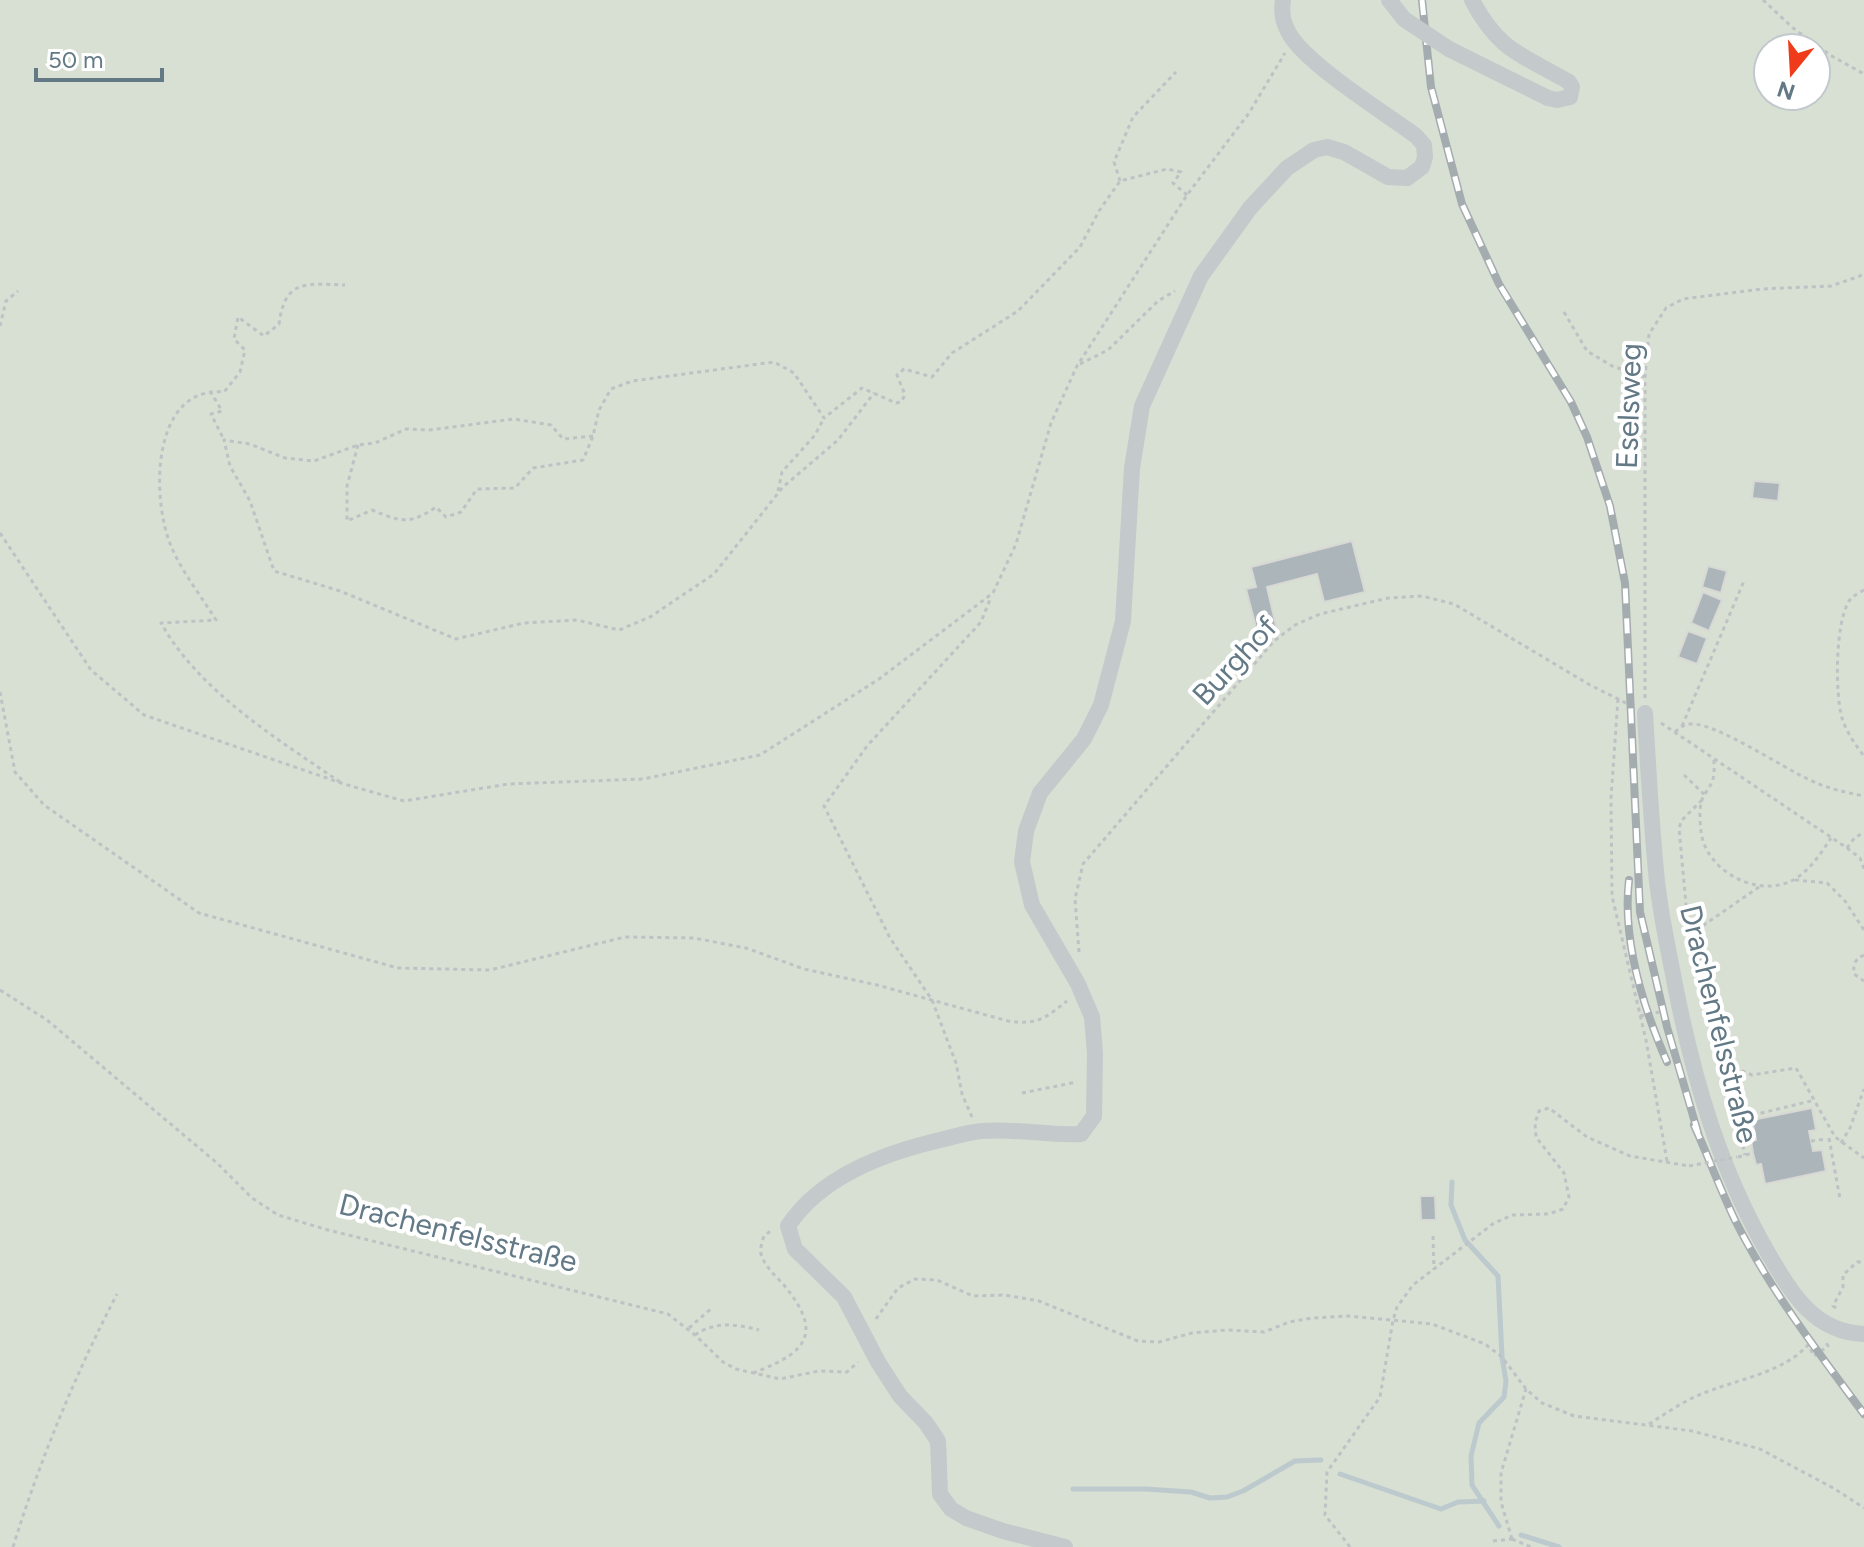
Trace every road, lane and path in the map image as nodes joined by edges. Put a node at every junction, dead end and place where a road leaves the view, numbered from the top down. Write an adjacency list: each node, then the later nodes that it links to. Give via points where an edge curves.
1 (1283, 0): 5 (lane, via 1282,20)
2 (1389, 0): 3 (lane, bridge, via 1404,19 1449,49 1548,98 1570,97 1569,82 1506,46)
3 (1472, 0)
4 (1763, 0): 7 (path, via 1805,37)
5 (1292, 39): 9 (path, via 1249,113); 11 (lane, via 1416,136 1424,145 1422,167 1397,179 1344,152 1314,150 1266,189)
6 (1176, 72): 8 (path, via 1133,117 1114,162)
7 (1864, 74)
8 (1120, 181): 9 (path, via 1167,169 1181,172 1173,183); 19 (path, via 1080,247 1018,311 952,353 932,377 904,369 897,375 905,395 901,402)
9 (1187, 195): 16 (path)
10 (1864, 272): 17 (path, Eselsweg, via 1831,286 1683,299 1666,308 1649,334)
11 (1201, 276): 16 (path, via 1158,301 1108,350); 53 (lane, via 1142,406 1132,468 1123,621 1101,705 1084,739 1040,793 1026,831 1022,862 1032,905)
12 (345, 285): 18 (path, via 313,284 291,291 281,305 279,324 264,336 238,317 234,339 245,350 240,372 224,392)
13 (18, 291): 15 (path, via 6,301)
14 (1564, 312): 17 (path, via 1587,351)
15 (0, 326)
16 (1077, 366): 28 (path, via 1051,423 1016,544)
17 (1645, 377): 30 (path, Eselsweg)
18 (210, 391): 22 (path, via 222,411 211,414); 37 (path, via 184,403 167,428 160,498 170,545 216,620 161,623 175,647 221,693)
19 (874, 393): 20 (path, via 862,388); 24 (path, via 838,440)
20 (824, 418): 21 (path, via 794,373 774,362 632,381 611,389); 24 (path, via 782,472)
21 (593, 436): 23 (path, via 563,439 551,425 514,419 406,429); 23 (path, via 583,460 533,468 515,488 477,489 461,512 446,517 436,507 417,520 395,520 372,510 347,521 347,486)
22 (224, 440): 23 (path, via 314,461); 24 (path, via 274,571 340,591 456,639 524,623 577,620 619,630 650,617 714,574)
23 (358, 445)
24 (778, 494)
25 (0, 533): 37 (path, via 91,670 144,715)
26 (1744, 581): 32 (path)
27 (1864, 590): 34 (path, via 1847,605 1837,679 1842,720)
28 (993, 593): 37 (path, via 879,679 760,755 643,779 508,784 404,801); 54 (path, via 981,622 867,746 824,806 890,938)
29 (0, 692): 54 (path, via 15,772 44,805 199,913 398,968 490,970 625,937 694,938)
30 (1645, 713): 55 (lane, Drachenfelsstraße, via 1656,873)
31 (1663, 725): 33 (path)
32 (1682, 726): 33 (path); 39 (path, via 1693,723 1728,736 1808,780)
33 (1675, 732): 35 (path)
34 (1863, 755)
35 (1715, 759): 38 (path, via 1714,780); 42 (path)
36 (1684, 775): 38 (path)
37 (344, 784)
38 (1705, 795): 40 (path)
39 (1864, 796)
40 (1702, 800): 46 (path, via 1701,832 1711,858 1728,873); 48 (path, via 1679,828 1687,915)
41 (1864, 833): 43 (path)
42 (1831, 838): 43 (path); 45 (path, via 1815,862)
43 (1847, 848): 44 (path)
44 (1864, 869)
45 (1794, 879): 46 (path); 47 (path, via 1827,883)
46 (1759, 887): 48 (path)
47 (1864, 930)
48 (1695, 931): 57 (path)
49 (1864, 955): 51 (path, via 1853,965 1854,974)
50 (1079, 956): 56 (path, Burghof, via 1075,899 1083,864 1274,641 1320,614 1422,596 1454,604 1618,699 1612,896)
51 (1864, 981)
52 (0, 990): 81 (path, Drachenfelsstraße, via 47,1020 278,1215 642,1306 668,1314)
53 (1080, 990): 54 (path, via 1044,1019 1028,1024); 58 (lane, via 1092,1017)
54 (932, 1000): 63 (path)
55 (1680, 1008): 56 (path); 83 (lane, Drachenfelsstraße, via 1712,1135 1747,1218 1792,1295 1840,1332)
56 (1640, 1016): 71 (path)
57 (1724, 1063): 61 (path, via 1752,1075 1796,1068); 62 (path)
58 (1095, 1076): 60 (path); 63 (lane, via 1094,1116 1081,1134)
59 (1864, 1089): 67 (path)
60 (1022, 1093)
61 (1816, 1100): 62 (path); 64 (path)
62 (1745, 1117): 69 (path)
63 (978, 1131): 73 (lane, via 866,1164 834,1181)
64 (1835, 1137): 65 (path); 67 (path)
65 (1829, 1138): 66 (path); 72 (path)
66 (1811, 1141)
67 (1841, 1143): 70 (path)
68 (1753, 1153): 69 (path)
69 (1745, 1155): 71 (path, bridge, via 1689,1166)
70 (1864, 1158)
71 (1667, 1163): 76 (path, via 1630,1156 1587,1137 1549,1108 1539,1111 1536,1137 1564,1173 1569,1197 1563,1209 1513,1215 1494,1223)
72 (1840, 1199)
73 (788, 1226): 85 (lane, via 795,1249 844,1297); 87 (path, via 764,1236 762,1255 805,1315 808,1332 790,1356)
74 (1433, 1236): 76 (path)
75 (1864, 1262): 79 (path, via 1843,1275 1833,1306)
76 (1434, 1270): 80 (path, via 1413,1285)
77 (117, 1294): 93 (path, via 54,1432)
78 (713, 1307): 81 (path)
79 (1840, 1313)
80 (1393, 1320): 85 (path, Drachenfelsstraße, via 1312,1318 1264,1332 1227,1330 1138,1341 1039,1301 973,1296 937,1280 915,1279 898,1288 878,1313); 88 (path, via 1432,1324 1485,1344); 95 (path, via 1380,1397 1327,1472 1325,1515)
81 (688, 1329): 84 (path, Drachenfelsstraße)
82 (759, 1330): 84 (path, via 735,1324 705,1328)
83 (1864, 1334)
84 (695, 1335): 87 (path, Drachenfelsstraße, via 723,1362)
85 (866, 1341): 87 (path, Drachenfelsstraße, via 862,1360 847,1372 780,1379); 94 (lane, via 900,1396 938,1441 940,1494 951,1509 1003,1531)
86 (1825, 1341): 89 (path, via 1828,1346 1814,1356 1808,1345 1797,1357 1699,1395)
87 (753, 1373)
88 (1526, 1389): 89 (path, via 1542,1403 1574,1416); 91 (path, via 1501,1473 1501,1502)
89 (1649, 1424): 90 (path, via 1760,1449)
90 (1864, 1508)
91 (1512, 1539): 92 (path); 96 (path)
92 (1493, 1541)
93 (13, 1547)
94 (1065, 1547)
95 (1350, 1547)
96 (1531, 1547)

